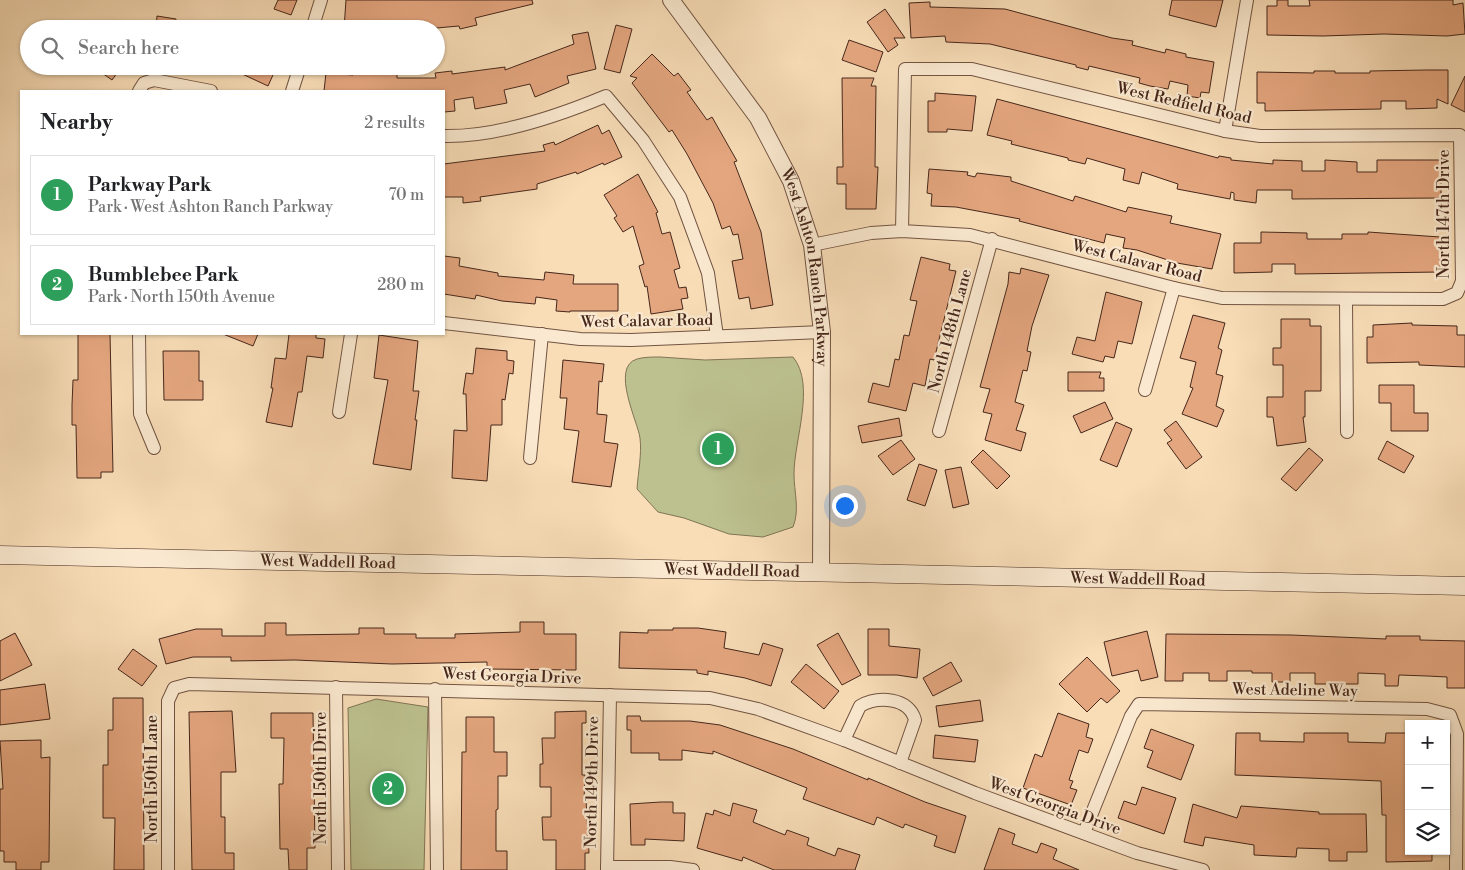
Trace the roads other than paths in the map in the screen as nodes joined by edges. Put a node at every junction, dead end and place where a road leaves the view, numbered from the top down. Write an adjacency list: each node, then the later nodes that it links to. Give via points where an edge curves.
1 (321, 0): 4 (street)
2 (671, 0): 14 (street, West Ashton Ranch Parkway, via 758,118 791,180)
3 (1247, 0): 9 (street)
4 (315, 20)
5 (297, 75): 8 (street)
6 (141, 87): 7 (street, via 154,80)
7 (207, 90)
8 (292, 90)
9 (1225, 131): 10 (street, West Redfield Road, via 1260,136); 12 (street, West Redfield Road, via 972,69 904,69)
10 (1460, 134): 16 (street, North 147th Drive, via 1462,281)
11 (445, 136): 23 (street, via 529,123 606,96 643,140 680,197 708,273)
12 (902, 231): 13 (street, West Calavar Road, via 970,235); 14 (street, West Calavar Road, via 871,233)
13 (992, 240): 15 (street, West Calavar Road); 26 (street, North 148th Lane)
14 (812, 245): 19 (street, West Ashton Ranch Parkway)
15 (1174, 288): 17 (street, West Calavar Road, via 1222,298); 24 (street)
16 (1457, 293): 17 (street, West Calavar Road, via 1443,300)
17 (1346, 300): 27 (street)
18 (445, 322): 20 (street, West Calavar Road)
19 (822, 332): 23 (street, West Calavar Road); 31 (street, West Ashton Ranch Parkway)
20 (542, 334): 23 (street, West Calavar Road, via 631,340); 29 (street)
21 (139, 335): 28 (street, via 140,414)
22 (350, 335): 25 (street)
23 (717, 336)
24 (1145, 390)
25 (338, 412)
26 (939, 431)
27 (1347, 432)
28 (154, 448)
29 (530, 458)
30 (0, 555): 31 (main road, West Waddell Road)
31 (822, 572): 32 (main road, West Waddell Road)
32 (1465, 586)
33 (336, 687): 34 (street, West Georgia Drive, via 189,684); 35 (street, West Georgia Drive); 42 (street, North 150th Drive)
34 (174, 688): 41 (street, North 150th Lane, via 168,701)
35 (435, 690): 36 (street, West Georgia Drive); 43 (street)
36 (610, 695): 37 (street, West Georgia Drive, via 710,698 758,709); 40 (street, North 149th Drive)
37 (844, 740): 38 (street, West Georgia Drive); 38 (street, via 860,706 875,700 904,703 910,707 915,720)
38 (900, 763): 39 (street, West Georgia Drive)
39 (1084, 833): 45 (street, West Georgia Drive, via 1137,853); 46 (street, West Adeline Way, via 1131,716 1139,704 1427,709 1450,715 1457,734)
40 (608, 869): 44 (street, via 670,867)
41 (168, 870)
42 (338, 870)
43 (437, 870)
44 (693, 870)
45 (1203, 870)
46 (1456, 870)

